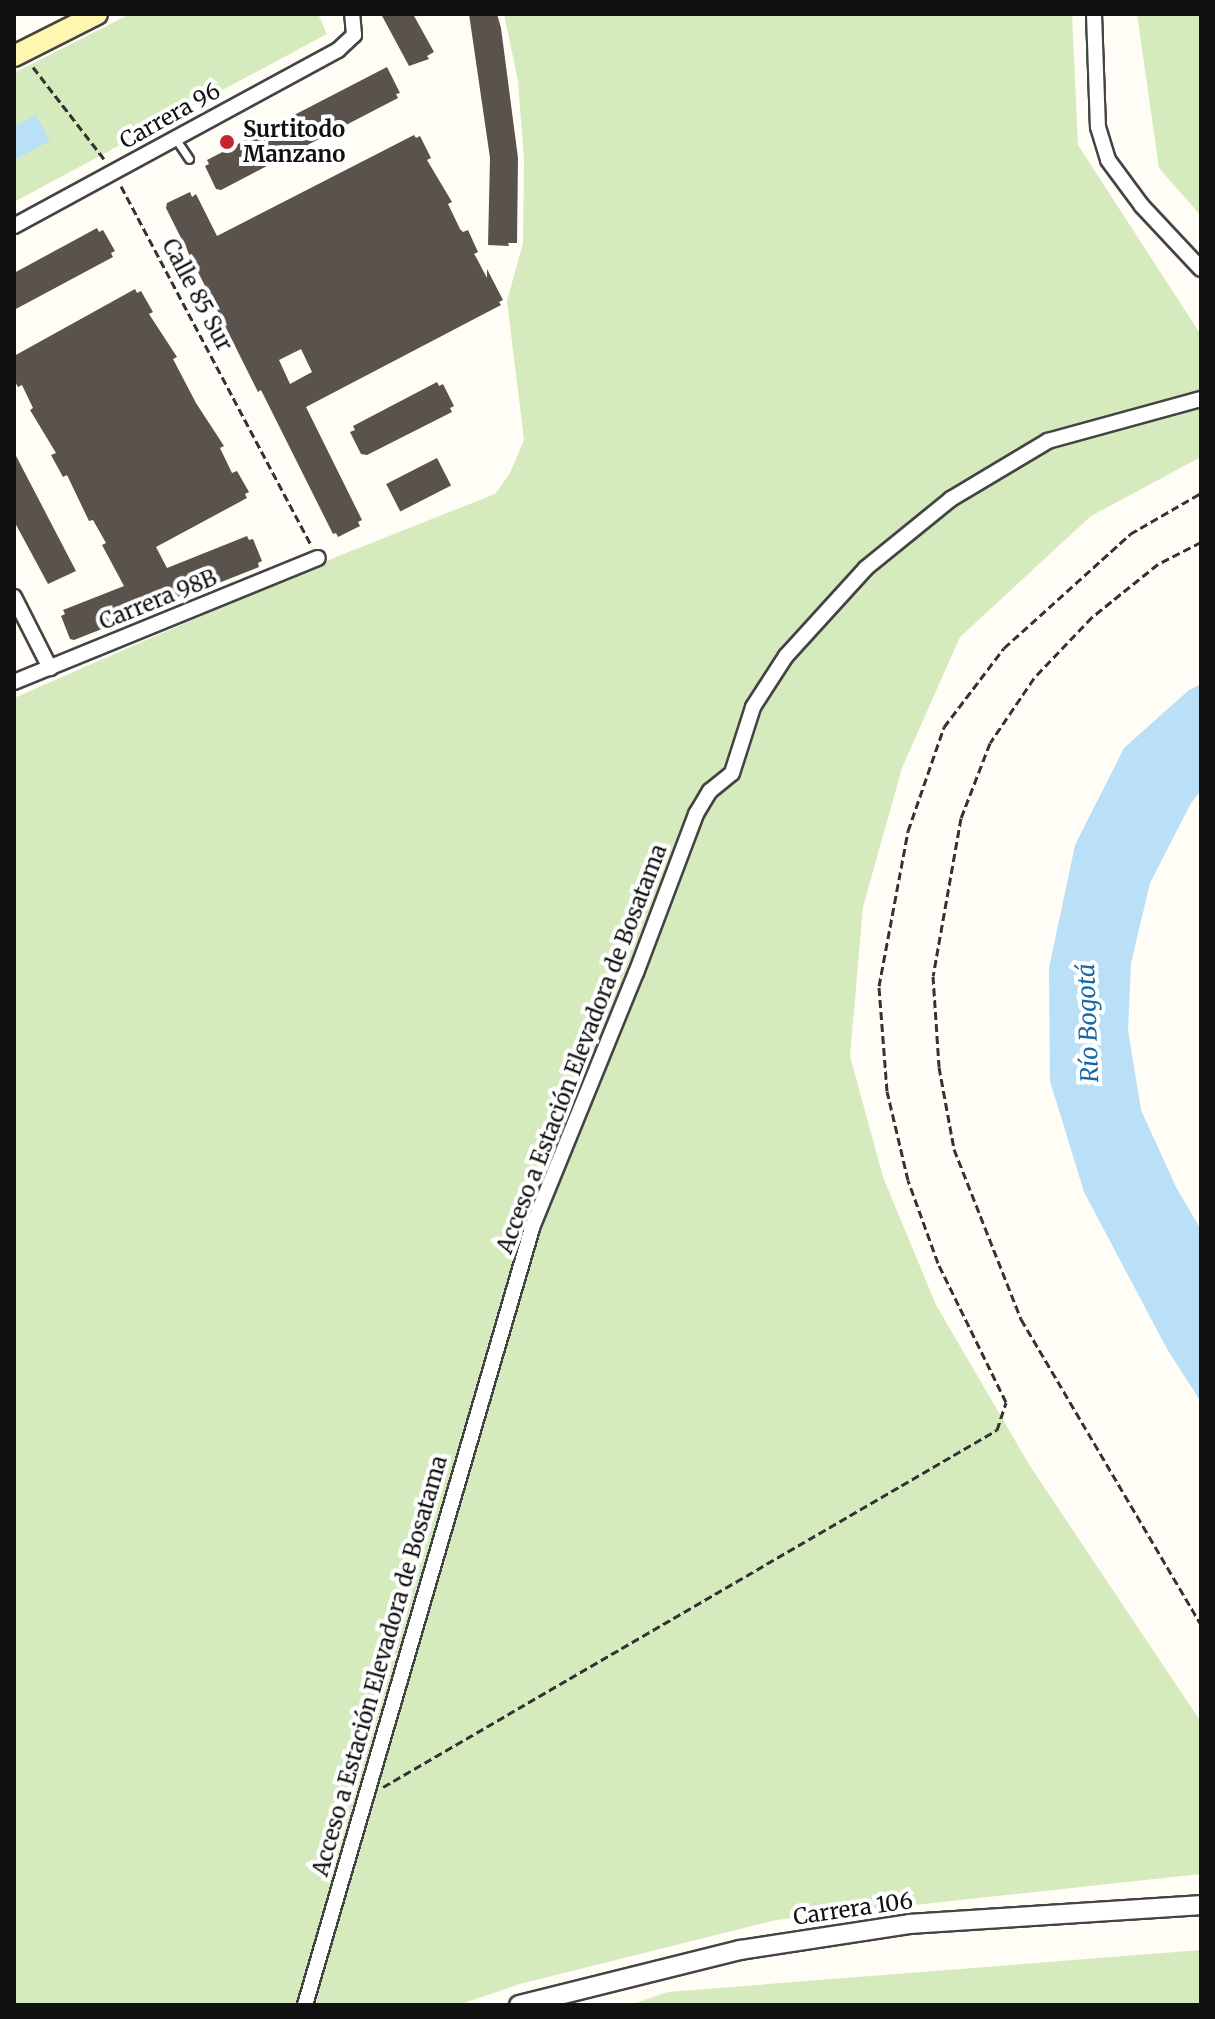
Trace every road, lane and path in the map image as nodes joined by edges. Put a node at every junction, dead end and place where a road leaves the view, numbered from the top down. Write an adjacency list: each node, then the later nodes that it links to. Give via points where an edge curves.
1 (97, 14): 4 (main road)
2 (352, 14): 5 (street, Carrera 96, via 355,27 348,43)
3 (1094, 14): 9 (street, via 1098,127 1108,160)
4 (21, 58): 7 (path, Calle 85 Sur)
5 (175, 138): 6 (lane); 7 (street, Carrera 96)
6 (189, 159)
7 (114, 172): 8 (street, Carrera 96); 13 (path, Calle 85 Sur)
8 (14, 226)
9 (1201, 269)
10 (1201, 399): 18 (street, Acceso a Estación Elevadora de Bosatama, via 1048,441 951,499 866,568 786,656 753,707 732,773 710,791 696,814 533,1225)
11 (1201, 493): 18 (path, via 1130,534 1004,648 944,727 908,831 879,986 887,1091 908,1180 938,1263 1006,1402 997,1430)
12 (1201, 542): 17 (path, via 1158,564 1092,617 1034,678 990,743 961,818 933,976 939,1067 954,1149 1021,1319)
13 (318, 558): 15 (street, Carrera 98B)
14 (14, 597): 15 (street)
15 (50, 668): 16 (street, Carrera 98B)
16 (14, 682)
17 (1201, 1624)
18 (366, 1797): 20 (street, Acceso a Estación Elevadora de Bosatama)
19 (1201, 1905): 21 (street, Carrera 106, via 910,1924 740,1950)
20 (305, 2005)
21 (519, 2005)

